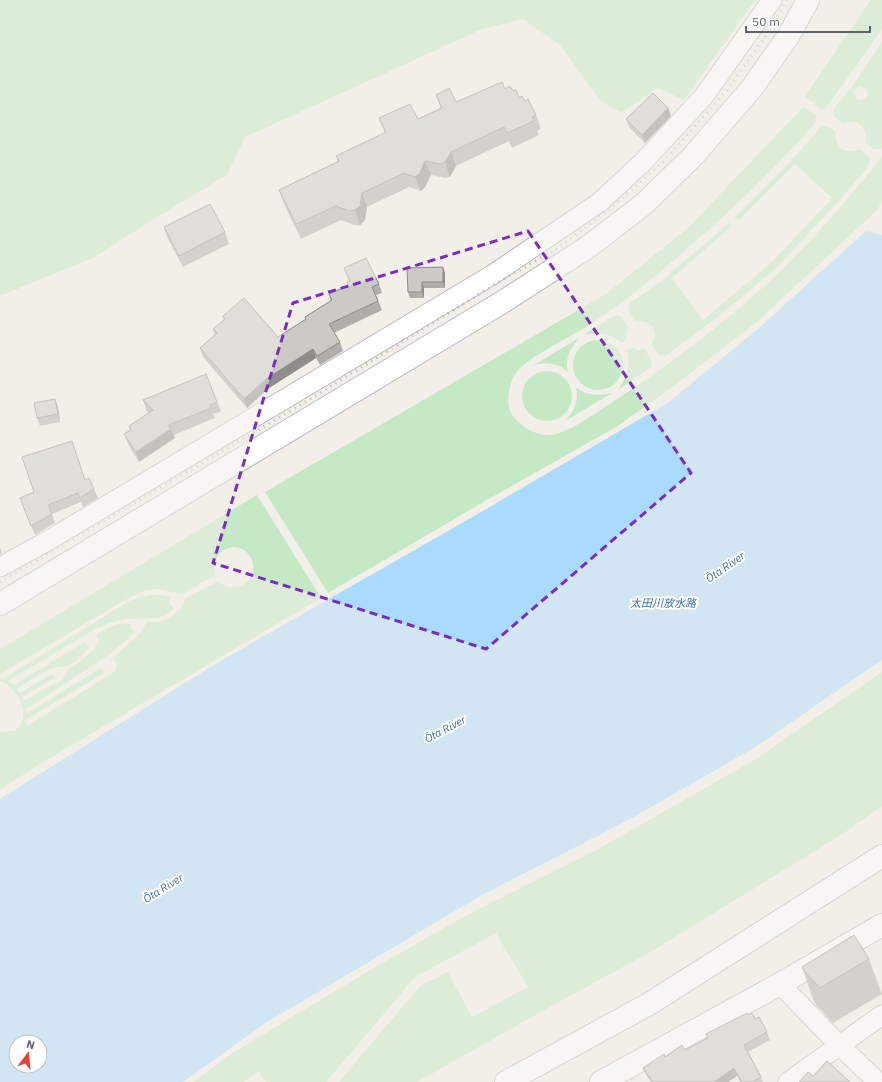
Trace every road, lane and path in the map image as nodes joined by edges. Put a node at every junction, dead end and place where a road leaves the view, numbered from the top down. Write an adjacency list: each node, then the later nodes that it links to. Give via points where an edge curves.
1 (772, 0): 3 (street, via 704,96 644,161 600,202 492,276)
2 (808, 0): 4 (street, via 789,35 752,88 694,155 644,204 588,247 501,303)
3 (0, 567)
4 (0, 604)
5 (882, 856): 11 (street, via 649,1004)
6 (882, 925): 7 (street)
7 (780, 984): 9 (street); 10 (street)
8 (882, 1015): 9 (street)
9 (840, 1045): 12 (street); 13 (street)
10 (605, 1081)
11 (506, 1082)
12 (788, 1082)
13 (878, 1082)

